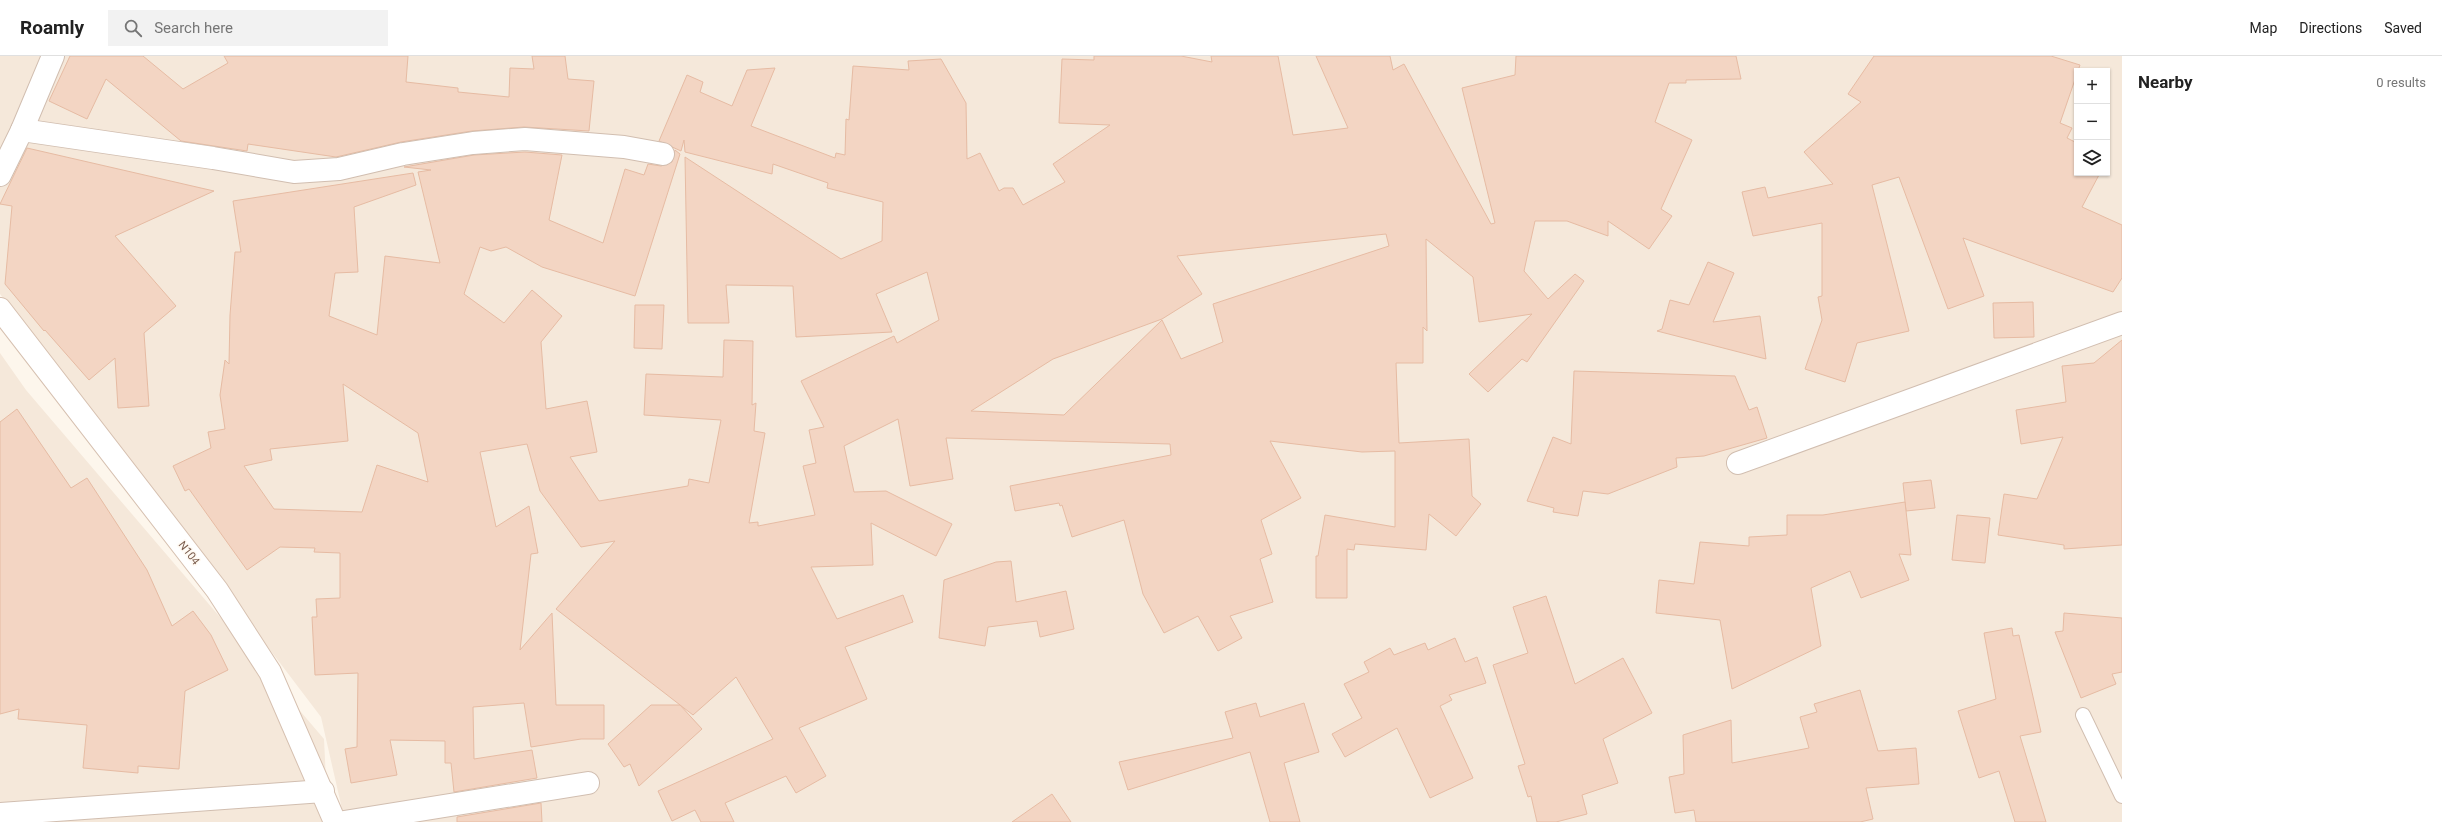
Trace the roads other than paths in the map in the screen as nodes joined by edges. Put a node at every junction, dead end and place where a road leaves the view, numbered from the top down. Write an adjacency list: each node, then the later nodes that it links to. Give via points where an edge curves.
1 (53, 56): 2 (street)
2 (22, 130): 3 (street, via 294,172 339,169 403,154 473,143 525,139 624,147); 4 (street)
3 (663, 154)
4 (0, 174)
5 (0, 309): 10 (street, N104 / N104, via 217,590 270,672)
6 (2122, 323): 7 (street)
7 (1738, 463)
8 (2083, 716): 11 (lane)
9 (588, 783): 14 (street)
10 (323, 791): 12 (street); 13 (street, N104 / N104)
11 (2122, 796)
12 (0, 814)
13 (334, 822)
14 (344, 822)

